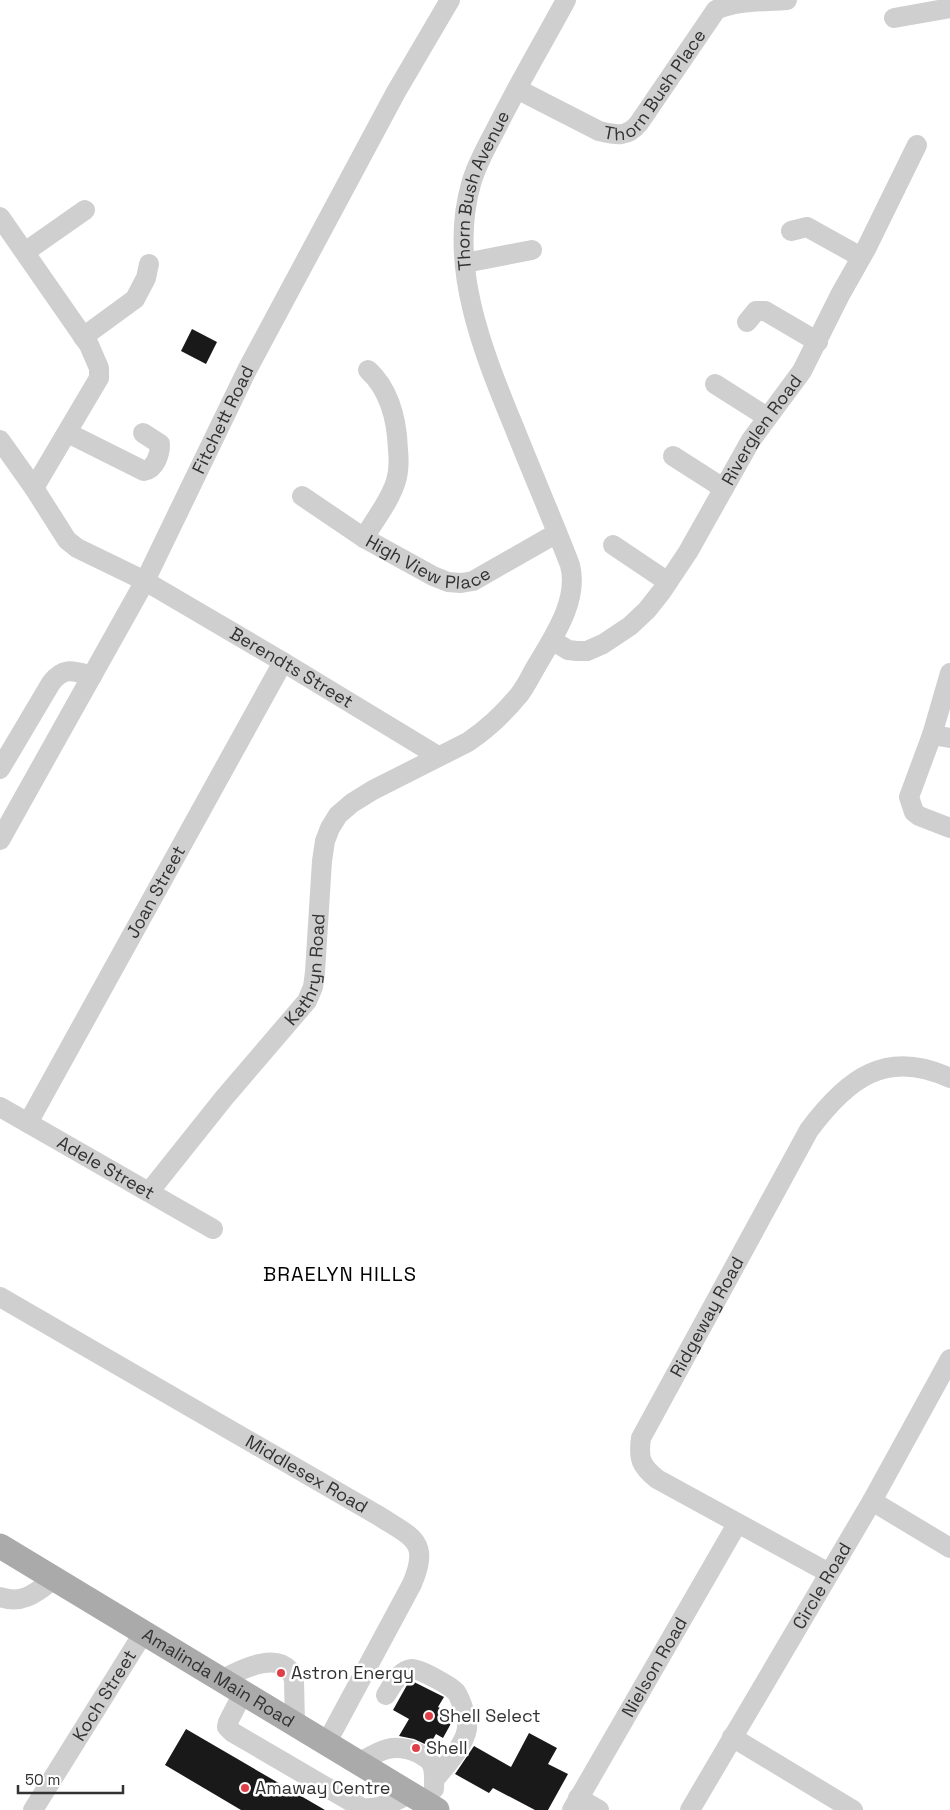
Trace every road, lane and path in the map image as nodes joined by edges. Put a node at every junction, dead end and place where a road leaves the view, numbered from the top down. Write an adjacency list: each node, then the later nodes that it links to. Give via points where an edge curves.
1 (450, 0): 34 (street, Fitchett Road, via 396,92 247,370)
2 (566, 0): 6 (street, Thorn Bush Avenue)
3 (787, 0): 6 (street, Thorn Bush Place, via 736,2 716,10 632,131 612,134 598,131)
4 (950, 8): 5 (street)
5 (894, 18)
6 (517, 88): 14 (street, Thorn Bush Avenue, via 477,165 471,184 464,227)
7 (917, 145): 13 (street, Riverglen Road)
8 (85, 210): 12 (street)
9 (0, 216): 12 (street)
10 (791, 231): 13 (street, via 807,227)
11 (532, 250): 14 (street)
12 (25, 252): 17 (street)
13 (861, 257): 18 (street, Riverglen Road)
14 (465, 263): 31 (street, Thorn Bush Avenue, via 475,323 498,390)
15 (149, 264): 17 (street, via 135,299)
16 (747, 322): 18 (street, via 756,312 765,311)
17 (83, 337): 22 (street, via 95,357 99,378)
18 (818, 342): 21 (street, Riverglen Road, via 802,371)
19 (368, 370): 32 (street, via 377,378 390,402 399,460 391,494)
20 (715, 384): 21 (street)
21 (767, 417): 29 (street, Riverglen Road)
22 (68, 433): 25 (street); 28 (street)
23 (143, 433): 25 (street, via 160,444 157,459 148,470)
24 (0, 440): 28 (street, Berendts Street)
25 (109, 454): 27 (street, via 117,467)
26 (673, 456): 29 (street)
27 (144, 485)
28 (34, 488): 34 (street, Berendts Street, via 68,540)
29 (723, 488): 35 (street, Riverglen Road)
30 (302, 496): 32 (street, High View Place)
31 (557, 533): 32 (street, High View Place, via 473,581 461,583 433,576); 36 (street, Thorn Bush Avenue, via 570,565 573,585)
32 (364, 538)
33 (613, 545): 35 (street)
34 (145, 581): 37 (street, Berendts Street); 39 (street, Fitchett Road)
35 (668, 582): 36 (street, Riverglen Road, via 647,610 603,644 587,651 577,651 568,650)
36 (552, 640): 41 (street, Kathryn Road, via 520,694 506,710 468,742)
37 (283, 662): 41 (street, Berendts Street); 47 (street, Joan Street)
38 (950, 673): 40 (street)
39 (92, 676): 42 (street, via 72,671 58,675); 44 (street, Fitchett Road)
40 (941, 736): 43 (street, via 909,797 910,805 919,816)
41 (438, 756): 48 (street, Kathryn Road, via 373,790 338,815 324,847 315,972 307,1001)
42 (0, 769)
43 (950, 828)
44 (0, 840)
45 (950, 1078): 53 (street, Ridgeway Road, via 912,1066 883,1069 862,1077 827,1106 809,1130 647,1424 641,1438 640,1455 647,1471)
46 (0, 1107): 47 (street, Adele Street)
47 (28, 1123): 48 (street, Adele Street)
48 (149, 1192): 49 (street, Adele Street)
49 (213, 1229)
50 (0, 1297): 64 (street, Middlesex Road, via 379,1516 419,1547 421,1558 412,1584)
51 (950, 1359): 52 (street, Circle Road)
52 (872, 1501): 55 (street); 56 (street, Circle Road)
53 (737, 1524): 56 (street, Ridgeway Road); 68 (street, Nielson Road)
54 (0, 1546): 57 (main road, Amalinda Main Road)
55 (950, 1548)
56 (829, 1573): 63 (street, Circle Road)
57 (54, 1578): 58 (street, via 29,1597 12,1600); 59 (main road, Amalinda Main Road)
58 (0, 1597)
59 (144, 1632): 60 (main road, Amalinda Main Road); 70 (street, Koch Street)
60 (233, 1687): 62 (main road, Amalinda Main Road); 62 (street, via 245,1668 267,1662 282,1664 292,1673 294,1680); 67 (street, via 227,1727 232,1732 362,1808 380,1808)
61 (386, 1695): 66 (street, via 399,1675 411,1669 424,1672 456,1692 466,1716 467,1728 464,1739)
62 (295, 1724): 64 (main road, Amalinda Main Road)
63 (732, 1737): 72 (street, Circle Road); 73 (street)
64 (327, 1742): 65 (main road, Amalinda Main Road)
65 (359, 1763): 66 (street, via 386,1749 403,1747 429,1760); 67 (main road, Amalinda Main Road)
66 (434, 1780): 69 (street)
67 (410, 1794): 69 (main road, Amalinda Main Road)
68 (575, 1804): 71 (street)
69 (436, 1809)
70 (33, 1810)
71 (599, 1810)
72 (690, 1810)
73 (853, 1810)

